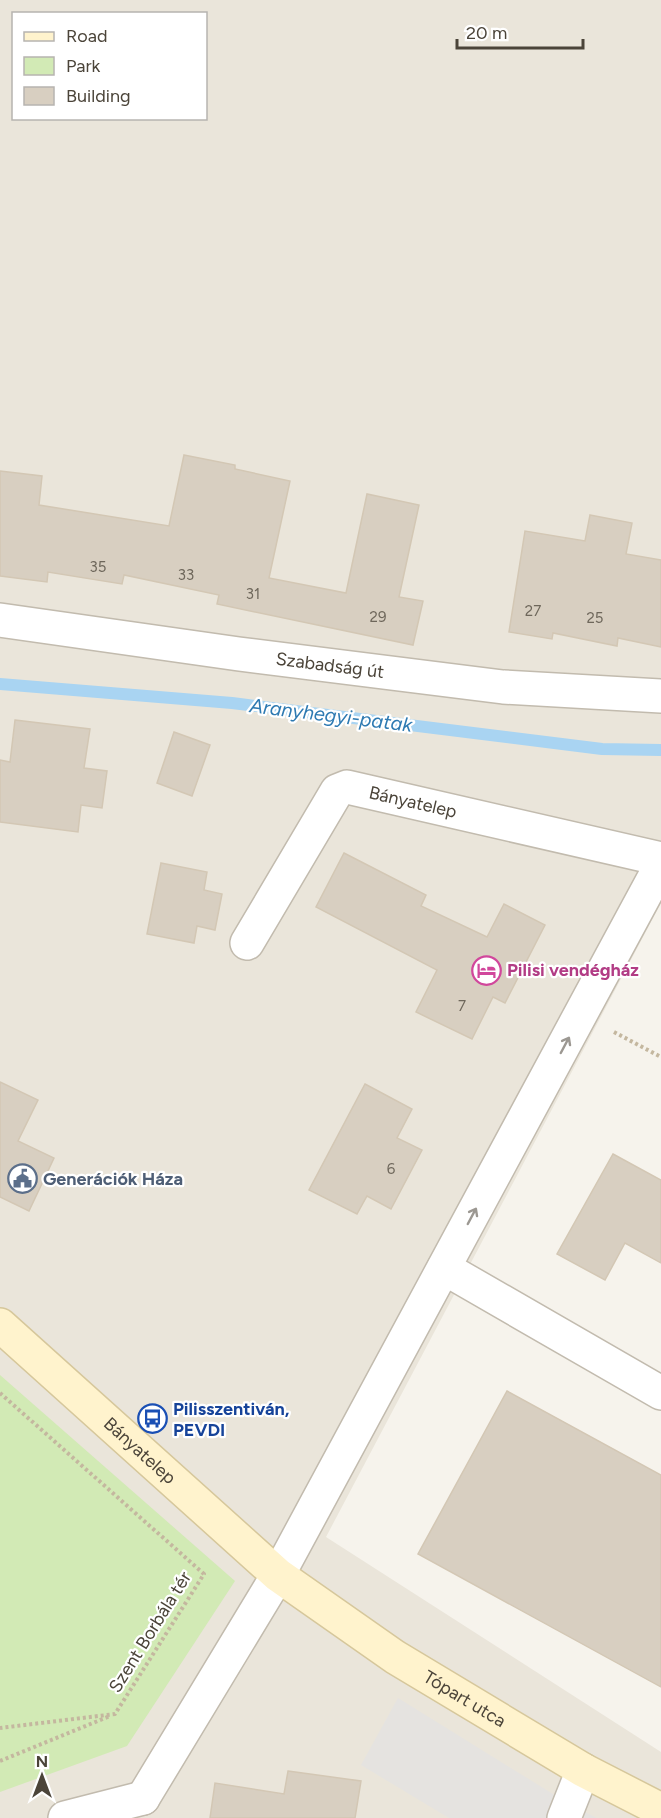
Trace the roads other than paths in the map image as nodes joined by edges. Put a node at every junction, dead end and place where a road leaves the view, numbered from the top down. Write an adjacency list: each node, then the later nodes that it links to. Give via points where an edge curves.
1 (0, 620): 2 (street, Szabadság út, via 504,687)
2 (661, 696)
3 (661, 860): 5 (street, Bányatelep, via 347,787 337,791)
4 (661, 865): 6 (street, one-way to 4)
5 (247, 943)
6 (444, 1268): 8 (street); 9 (street)
7 (0, 1325): 9 (main road, Bányatelep)
8 (661, 1393)
9 (278, 1575): 10 (main road, Tópart utca, via 395,1657); 11 (street)
10 (583, 1770): 12 (main road, Tópart utca); 14 (street)
11 (144, 1808): 13 (street)
12 (661, 1810)
13 (65, 1818)
14 (564, 1818)

